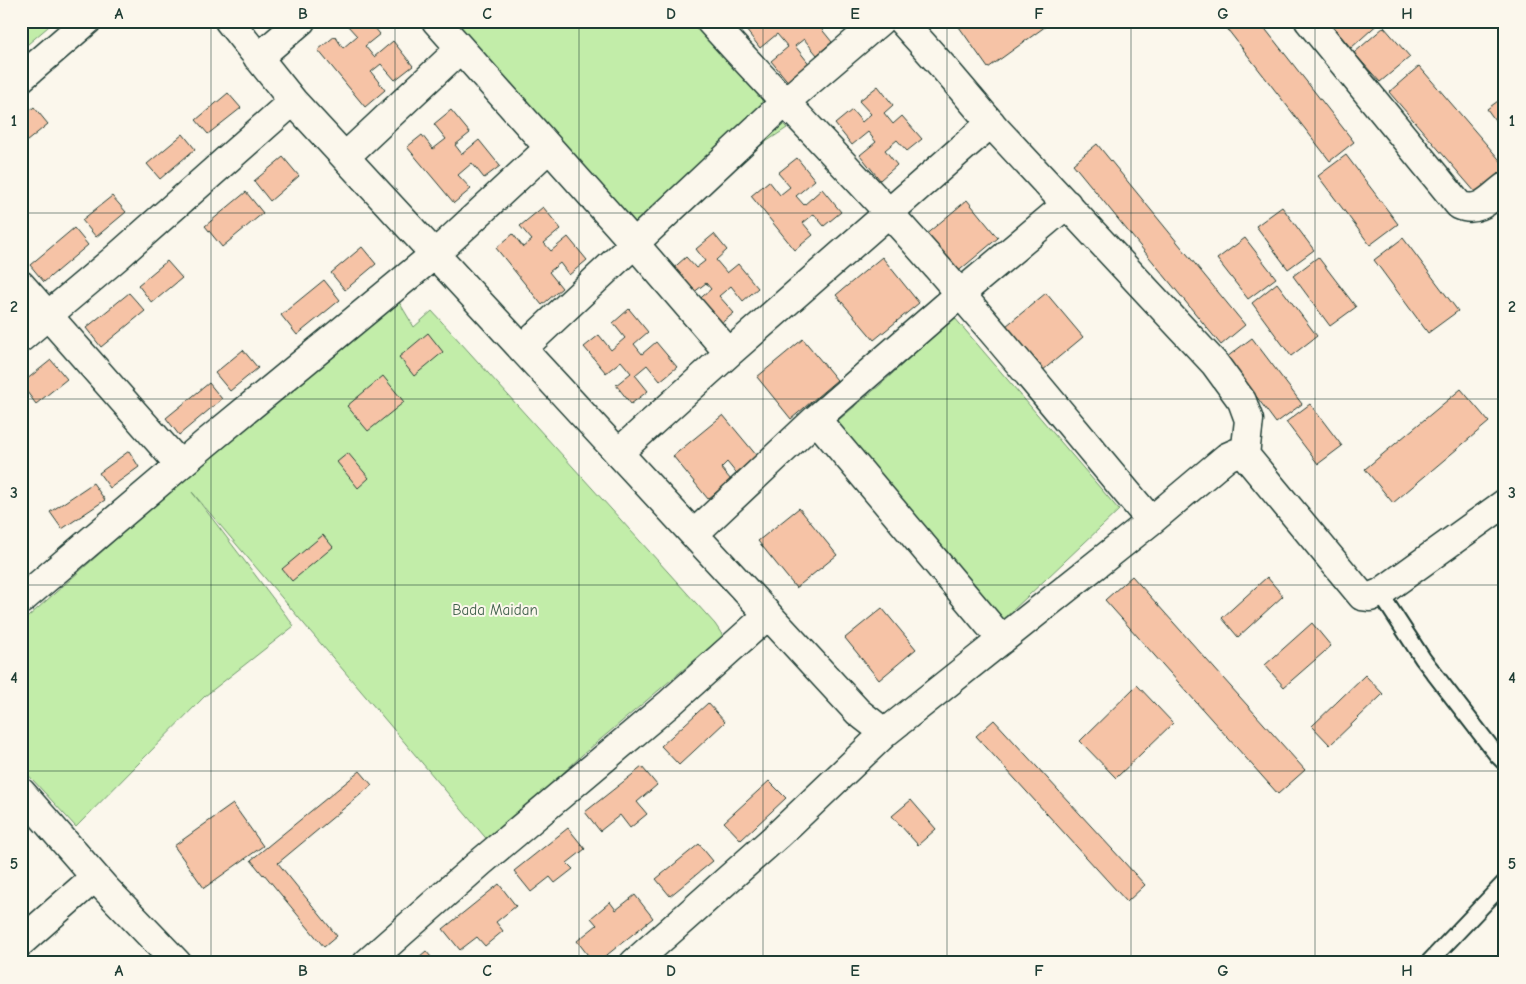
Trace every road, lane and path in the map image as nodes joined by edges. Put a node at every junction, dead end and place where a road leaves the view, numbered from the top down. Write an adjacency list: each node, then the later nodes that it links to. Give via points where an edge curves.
1 (87, 21): 11 (street)
2 (228, 21): 10 (street)
3 (300, 21): 10 (street)
4 (436, 21): 9 (street)
5 (710, 21): 13 (street)
6 (880, 21): 13 (street)
7 (902, 21): 14 (street)
8 (1309, 21): 17 (street, via 1459,205 1467,209 1477,208)
9 (460, 49): 15 (street); 16 (street)
10 (258, 58): 12 (street)
11 (21, 78)
12 (293, 101): 16 (street); 24 (street)
13 (784, 103): 19 (street); 20 (street)
14 (991, 123): 18 (street); 19 (street)
15 (549, 148): 20 (street); 21 (street)
16 (345, 156): 21 (street)
17 (1505, 187)
18 (1067, 204): 23 (street); 30 (street, via 1215,364 1242,401 1249,420)
19 (888, 213): 23 (street); 27 (street)
20 (634, 243): 26 (street); 27 (street)
21 (435, 254): 26 (street); 31 (street)
22 (21, 285): 24 (street)
23 (960, 294): 28 (street); 33 (street)
24 (47, 316): 25 (street); 31 (street)
25 (21, 338)
26 (522, 349): 29 (street)
27 (729, 353): 29 (street)
28 (816, 419): 34 (street); 38 (street)
29 (618, 453): 34 (street)
30 (1245, 455): 33 (street, via 1236,453 1228,457); 35 (street, via 1355,589 1362,596)
31 (180, 466): 36 (street)
32 (1505, 503): 35 (street)
33 (1151, 521): 38 (street)
34 (694, 534): 37 (street)
35 (1380, 593): 40 (lane, via 1423,659)
36 (21, 600)
37 (768, 615): 39 (street, via 858,712); 46 (street)
38 (1002, 640): 39 (street)
39 (885, 733): 47 (street, via 778,835)
40 (1505, 763)
41 (21, 792): 42 (street)
42 (95, 877): 44 (street); 45 (street)
43 (1505, 882): 48 (lane)
44 (21, 942)
45 (177, 963)
46 (367, 963)
47 (634, 963)
48 (1428, 963)

